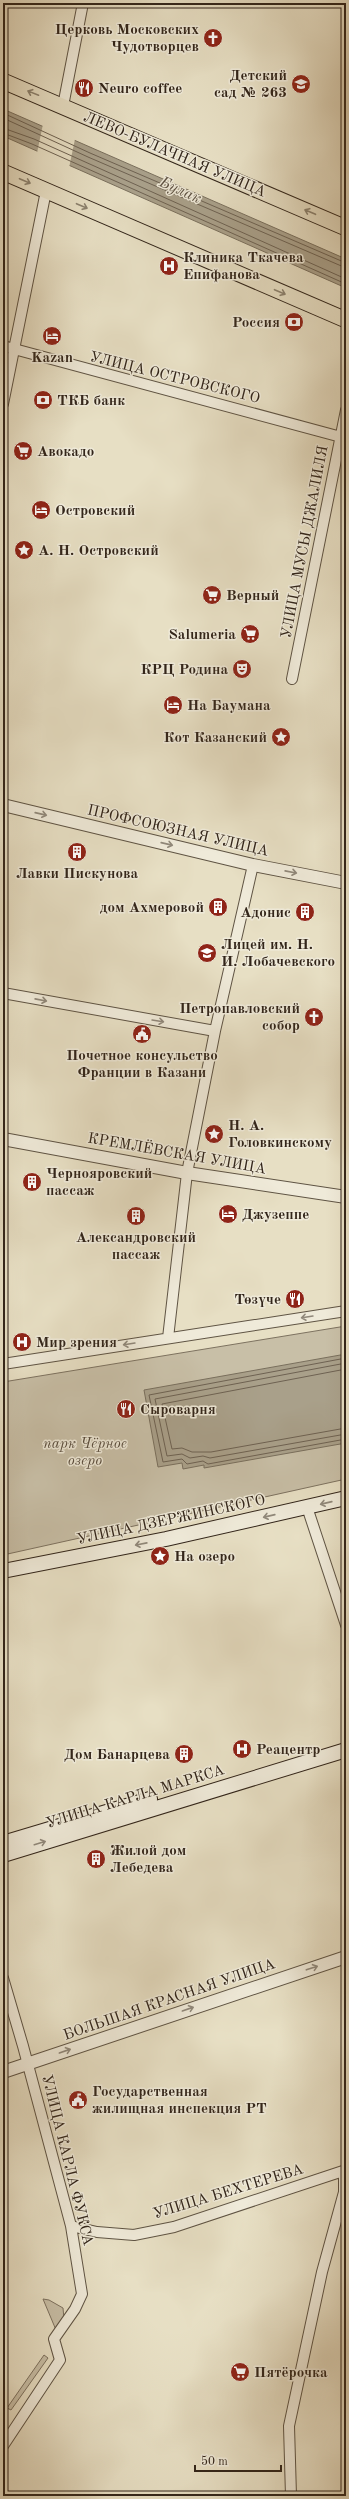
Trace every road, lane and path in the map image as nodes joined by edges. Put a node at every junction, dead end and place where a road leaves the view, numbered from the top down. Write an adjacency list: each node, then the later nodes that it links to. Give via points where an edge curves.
1 (83, 3): 3 (street)
2 (3, 81): 3 (main road, ЛЕВО-БУЛАЧНАЯ УЛИЦА, one-way to 2)
3 (64, 106): 6 (main road, ЛЕВО-БУЛАЧНАЯ УЛИЦА, one-way to 3)
4 (3, 172): 5 (main road, one-way to 5)
5 (46, 191): 7 (main road, one-way to 7); 9 (street)
6 (346, 228)
7 (346, 320)
8 (3, 346): 9 (street, УЛИЦА ОСТРОВСКОГО)
9 (14, 348): 10 (street); 12 (street, УЛИЦА ОСТРОВСКОГО)
10 (3, 404)
11 (346, 410): 12 (street, УЛИЦА МУСЫ ДЖАЛИЛЯ)
12 (341, 437): 13 (street, УЛИЦА МУСЫ ДЖАЛИЛЯ)
13 (292, 679)
14 (3, 806): 15 (street, ПРОФСОЮЗНАЯ УЛИЦА, one-way to 15)
15 (253, 865): 16 (street, ПРОФСОЮЗНАЯ УЛИЦА, one-way to 16); 18 (street)
16 (346, 883)
17 (3, 993): 18 (street, one-way to 18)
18 (215, 1031): 20 (street)
19 (3, 1139): 20 (street, КРЕМЛЁВСКАЯ УЛИЦА)
20 (187, 1173): 21 (street, КРЕМЛЁВСКАЯ УЛИЦА); 23 (street)
21 (346, 1197)
22 (346, 1311): 23 (street, one-way to 23)
23 (168, 1338): 24 (street, one-way to 24)
24 (3, 1364)
25 (346, 1498): 26 (main road, УЛИЦА ДЗЕРЖИНСКОГО, one-way to 26)
26 (307, 1507): 27 (main road, УЛИЦА ДЗЕРЖИНСКОГО, one-way to 27); 28 (street)
27 (3, 1571)
28 (346, 1625)
29 (346, 1741): 31 (main road, УЛИЦА КАРЛА МАРКСА)
30 (346, 1750): 32 (main road, УЛИЦА КАРЛА МАРКСА, one-way to 30)
31 (3, 1843)
32 (3, 1855)
33 (346, 1957): 35 (street, БОЛЬШАЯ КРАСНАЯ УЛИЦА, one-way to 33)
34 (3, 1978): 35 (street, УЛИЦА КАРЛА ФУКСА)
35 (28, 2063): 36 (street, БОЛЬШАЯ КРАСНАЯ УЛИЦА); 38 (street, УЛИЦА КАРЛА ФУКСА)
36 (3, 2072)
37 (345, 2170): 38 (street, УЛИЦА БЕХТЕРЕВА, via 174,2227 134,2234 97,2232); 40 (street, via 344,2192 322,2272 289,2426)
38 (71, 2226): 39 (street, УЛИЦА КАРЛА ФУКСА, via 82,2294 54,2339 60,2360)
39 (3, 2446)
40 (291, 2496)

